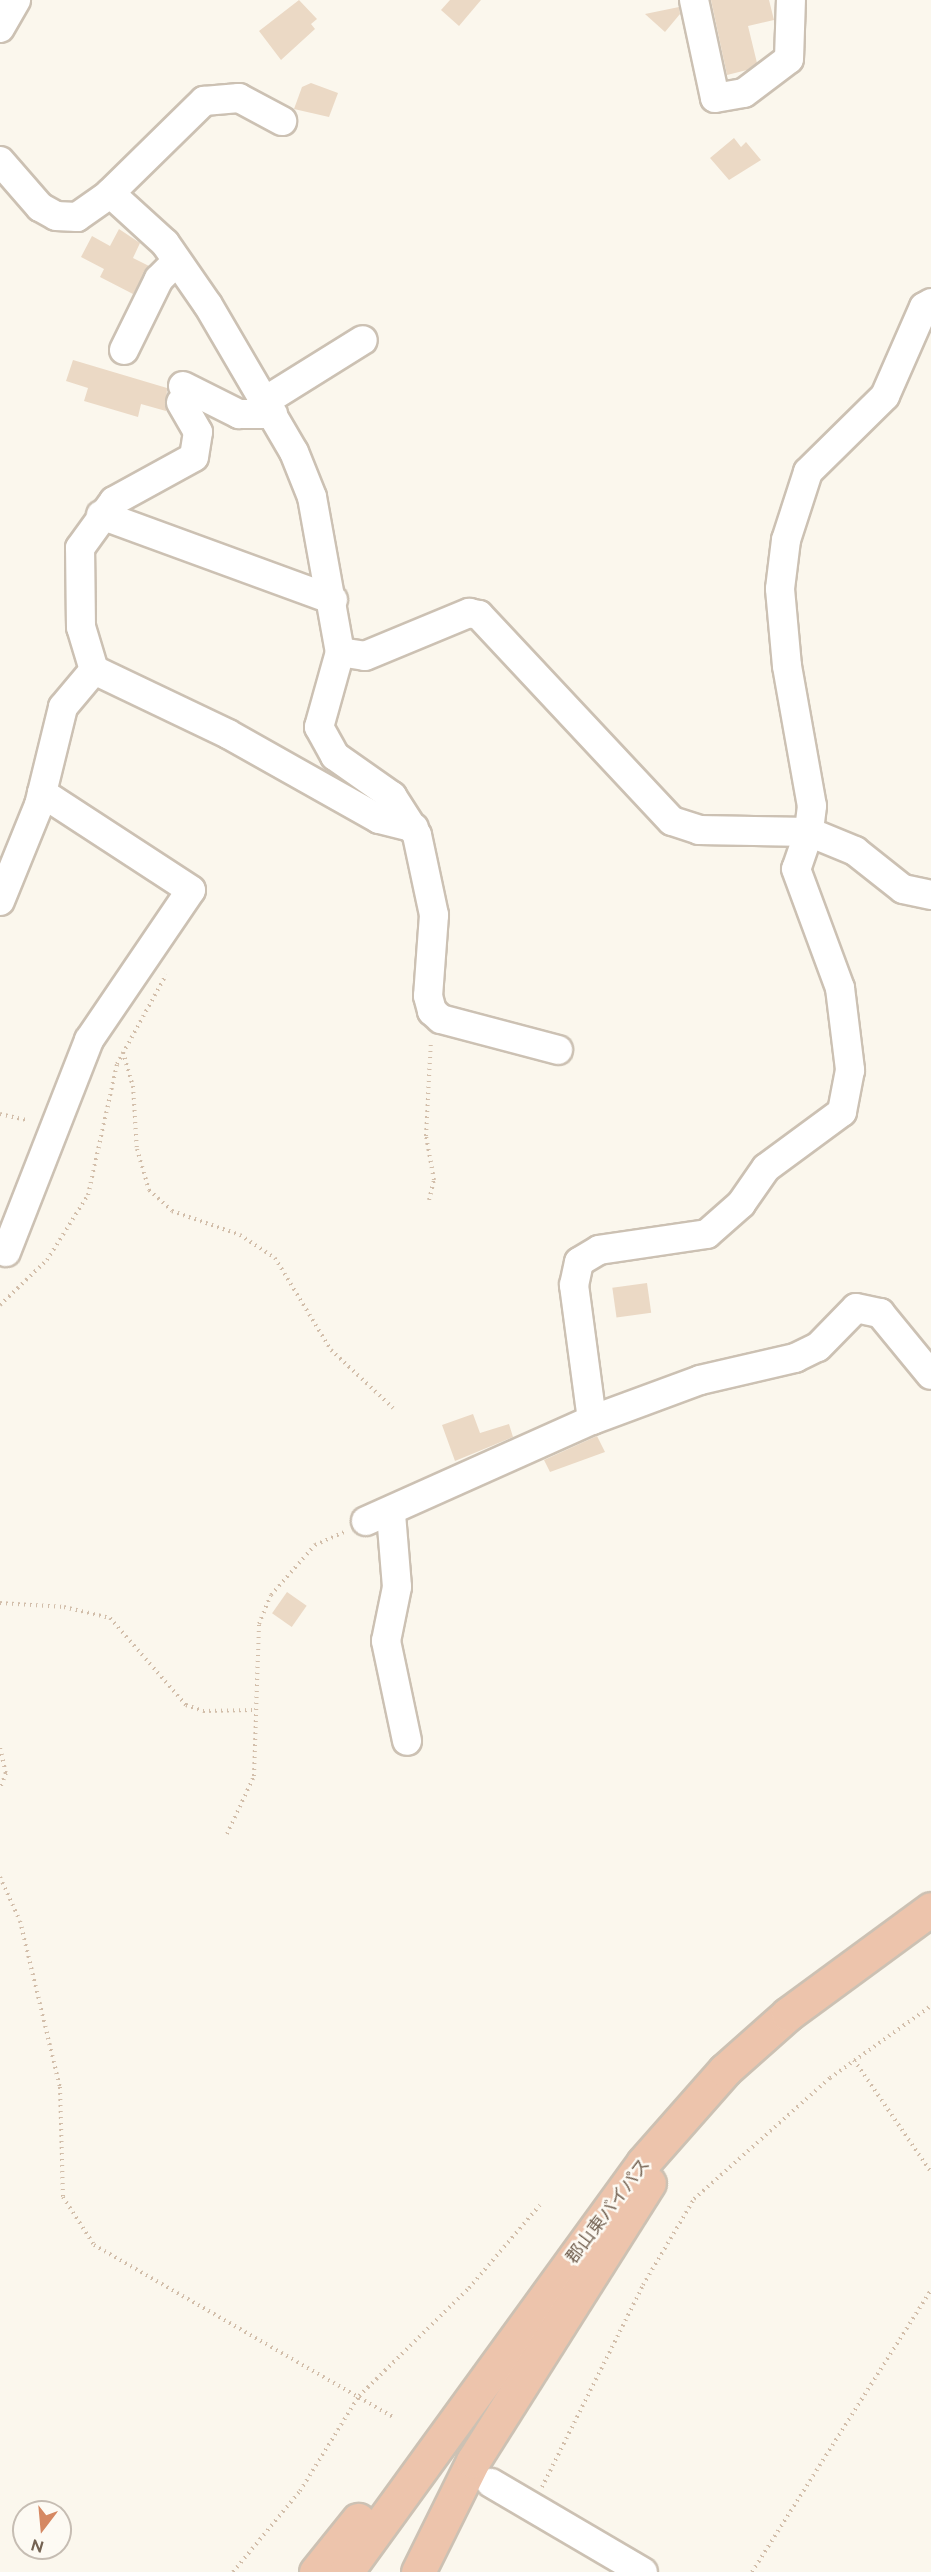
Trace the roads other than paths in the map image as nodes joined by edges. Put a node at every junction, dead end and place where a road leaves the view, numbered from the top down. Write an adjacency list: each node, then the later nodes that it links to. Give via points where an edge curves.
1 (16, 0): 4 (street)
2 (694, 0): 3 (street, via 715,98 744,93 789,59)
3 (791, 0)
4 (0, 28)
5 (282, 121): 7 (street, via 239,98 204,101)
6 (0, 161): 7 (street, via 56,216 77,217)
7 (110, 193): 8 (street)
8 (177, 261): 11 (street, via 159,279); 12 (street)
9 (931, 303): 19 (street, via 924,307 885,396 808,472 786,540 780,590 787,666 812,806)
10 (363, 339): 12 (street)
11 (124, 350)
12 (269, 407): 13 (street, via 239,414 182,394 198,432 194,457 130,490); 14 (street, via 312,497)
13 (101, 515): 14 (street); 16 (street, via 80,548 81,627)
14 (333, 600): 15 (street)
15 (340, 652): 18 (street, via 319,727 335,756 393,796); 19 (street, via 365,656 470,614 479,615 672,820 699,830)
16 (94, 670): 17 (street, via 63,707); 18 (street, via 228,734 378,819)
17 (42, 794): 21 (street); 23 (street, via 191,890 89,1040)
18 (414, 828): 22 (street, via 434,915 428,996 432,1011 441,1018)
19 (809, 832): 20 (street, via 855,851 903,889); 25 (street, via 796,869 840,987 850,1070 842,1112 766,1168 741,1204 707,1234 599,1250 579,1262 574,1285)
20 (931, 895)
21 (0, 901)
22 (558, 1050)
23 (6, 1252)
24 (931, 1376): 25 (street, via 880,1313 856,1308 818,1347 795,1359 700,1380)
25 (592, 1420): 26 (street, via 379,1518 397,1587 386,1641)
26 (407, 1741)
27 (931, 1909): 28 (highway, 郡山東バイパス, via 788,2014)
28 (691, 2109): 29 (highway, 郡山東バイパス); 33 (highway, via 624,2228 473,2461)
29 (643, 2163): 31 (highway, via 546,2263); 32 (highway, 郡山東バイパス)
30 (491, 2483): 34 (street)
31 (316, 2572)
32 (346, 2572)
33 (418, 2572)
34 (643, 2572)

